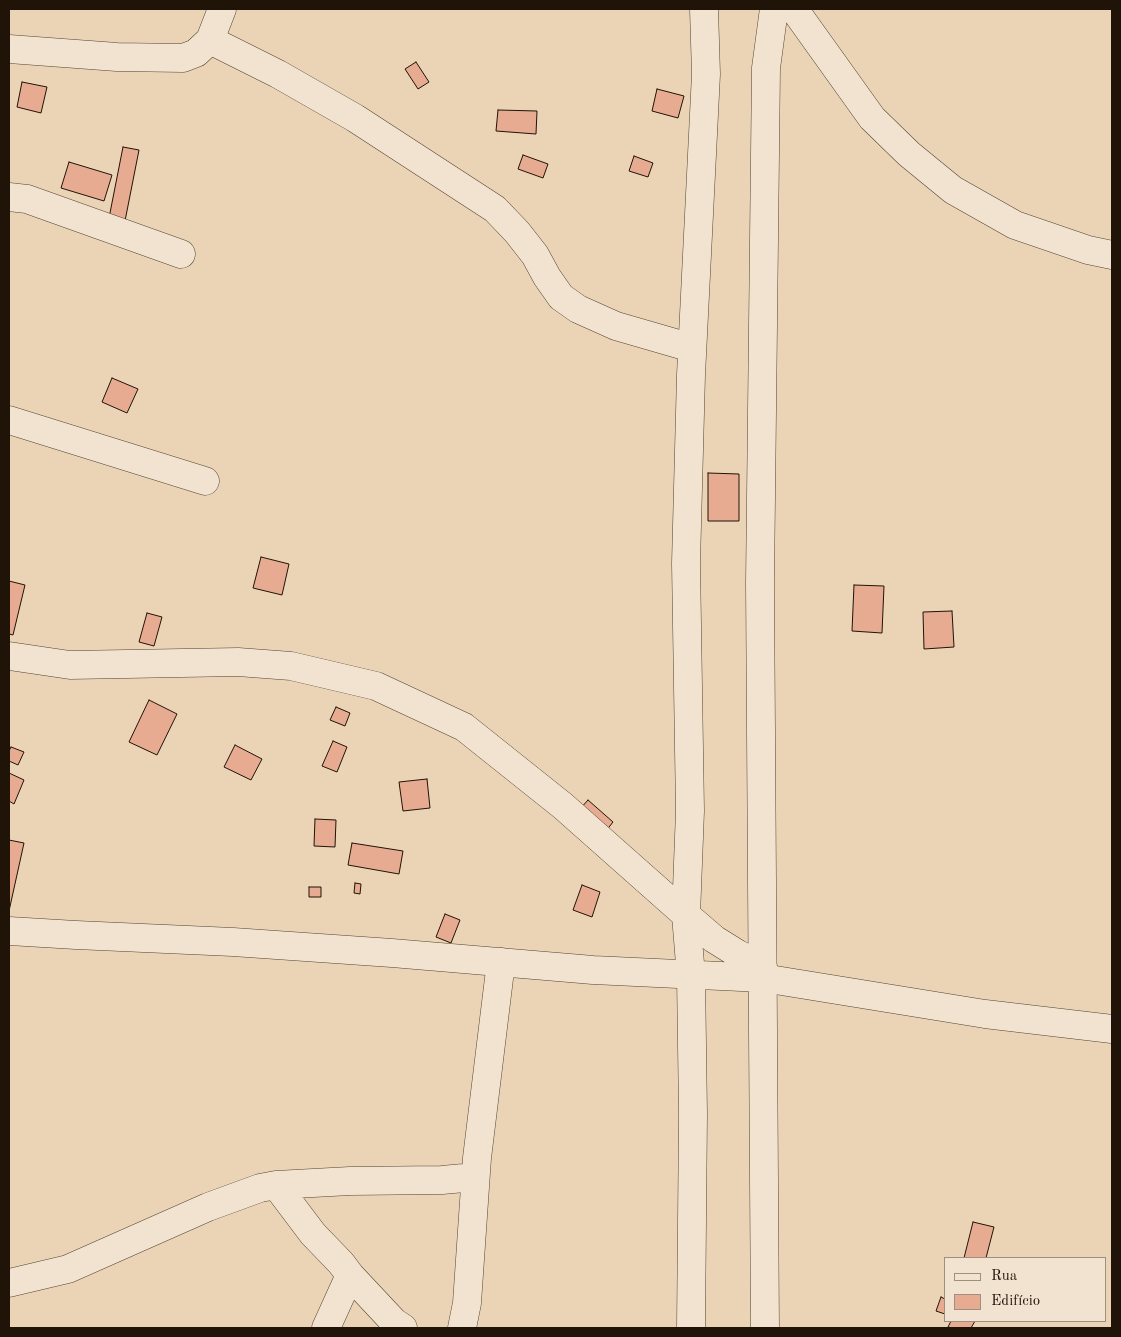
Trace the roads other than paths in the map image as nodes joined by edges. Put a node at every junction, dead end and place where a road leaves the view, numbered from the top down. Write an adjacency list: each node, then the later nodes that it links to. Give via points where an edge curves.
1 (222, 9): 5 (street)
2 (704, 9): 10 (street, via 706,74)
3 (774, 9): 17 (street, via 766,68 760,583)
4 (794, 9): 9 (street, via 872,118 953,190 1015,225 1088,250)
5 (210, 40): 6 (street, via 196,53 183,58); 10 (street, via 355,118 495,210 518,232 561,297 578,309 616,326)
6 (9, 49)
7 (9, 197): 8 (street, via 27,199)
8 (181, 254)
9 (1112, 254)
10 (692, 348): 14 (street, via 686,563 690,802)
11 (9, 420): 12 (street)
12 (205, 481)
13 (9, 656): 14 (street, via 70,665 238,662 291,666 376,686 464,727 570,812)
14 (686, 915): 17 (street); 18 (street)
15 (9, 931): 16 (street, via 272,945)
16 (502, 962): 18 (street); 20 (street)
17 (763, 972): 18 (street); 19 (street, via 985,1014); 28 (street)
18 (691, 976): 27 (street)
19 (1112, 1029)
20 (475, 1177): 21 (street); 26 (street, via 467,1303)
21 (276, 1185): 22 (street, via 313,1234); 23 (street, via 208,1207 68,1269)
22 (350, 1275): 24 (street); 25 (street)
23 (9, 1283)
24 (326, 1328)
25 (403, 1328)
26 (462, 1328)
27 (691, 1328)
28 (766, 1328)

